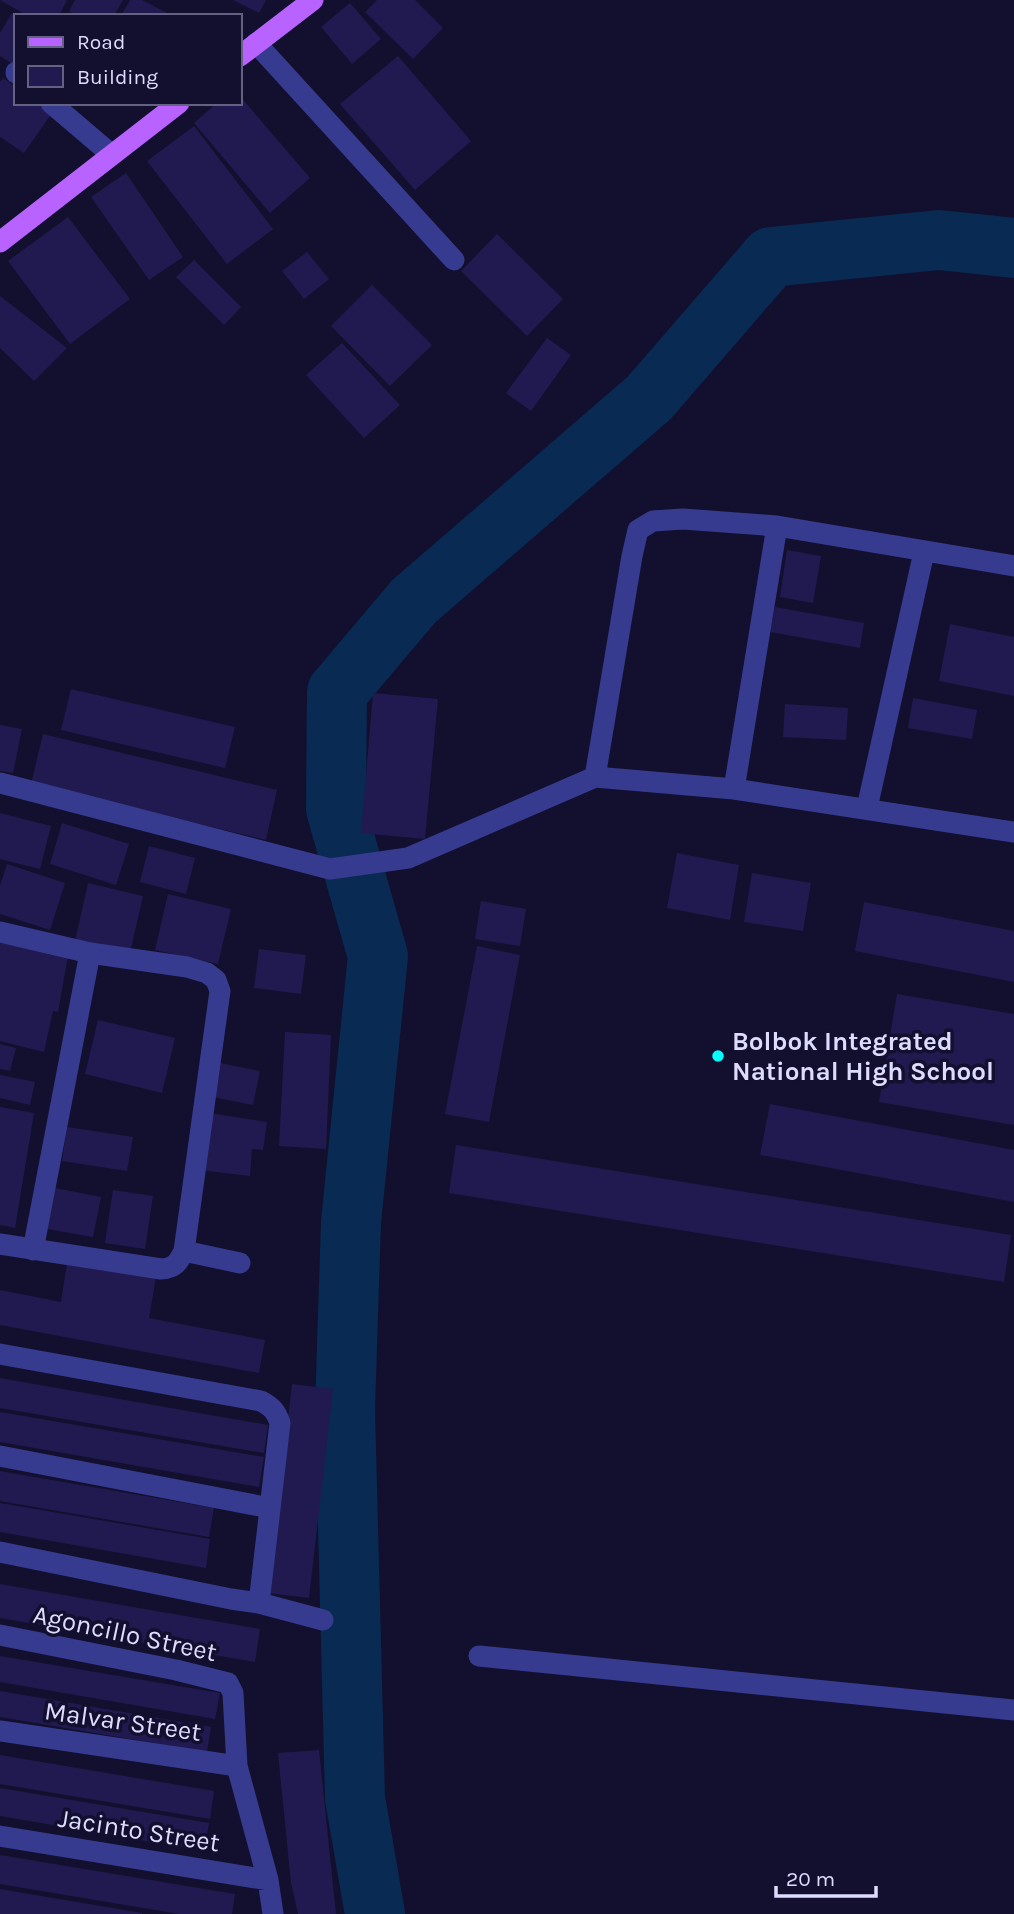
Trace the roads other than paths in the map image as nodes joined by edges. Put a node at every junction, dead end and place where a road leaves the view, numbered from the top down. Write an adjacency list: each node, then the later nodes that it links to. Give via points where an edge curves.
1 (313, 0): 2 (main road)
2 (248, 50): 7 (street)
3 (53, 105): 5 (street)
4 (176, 105): 5 (main road)
5 (112, 155): 6 (main road)
6 (0, 242)
7 (454, 260)
8 (777, 526): 9 (street); 11 (street, via 683,519 653,521 638,530); 13 (street)
9 (923, 552): 10 (street); 14 (street)
10 (1014, 566)
11 (595, 776): 12 (street, via 408,858 330,869); 13 (street)
12 (0, 783)
13 (734, 789): 14 (street)
14 (867, 808): 15 (street)
15 (1014, 832)
16 (0, 932): 17 (street)
17 (90, 953): 19 (street); 20 (street, via 187,967 207,973 220,990)
18 (0, 1244): 19 (street)
19 (33, 1250): 20 (street, via 161,1269 172,1268)
20 (184, 1251): 21 (street)
21 (240, 1263)
22 (0, 1354): 24 (street, via 270,1406 280,1423)
23 (0, 1456): 24 (street)
24 (270, 1508): 26 (street)
25 (0, 1552): 26 (street)
26 (259, 1603): 27 (street)
27 (323, 1620)
28 (0, 1634): 32 (street, Agoncillo Street, via 228,1683 233,1693)
29 (479, 1656): 30 (street)
30 (1014, 1710)
31 (0, 1731): 32 (street, Malvar Street)
32 (237, 1766): 34 (street)
33 (0, 1836): 34 (street, Jacinto Street)
34 (268, 1880): 35 (street)
35 (273, 1914)

